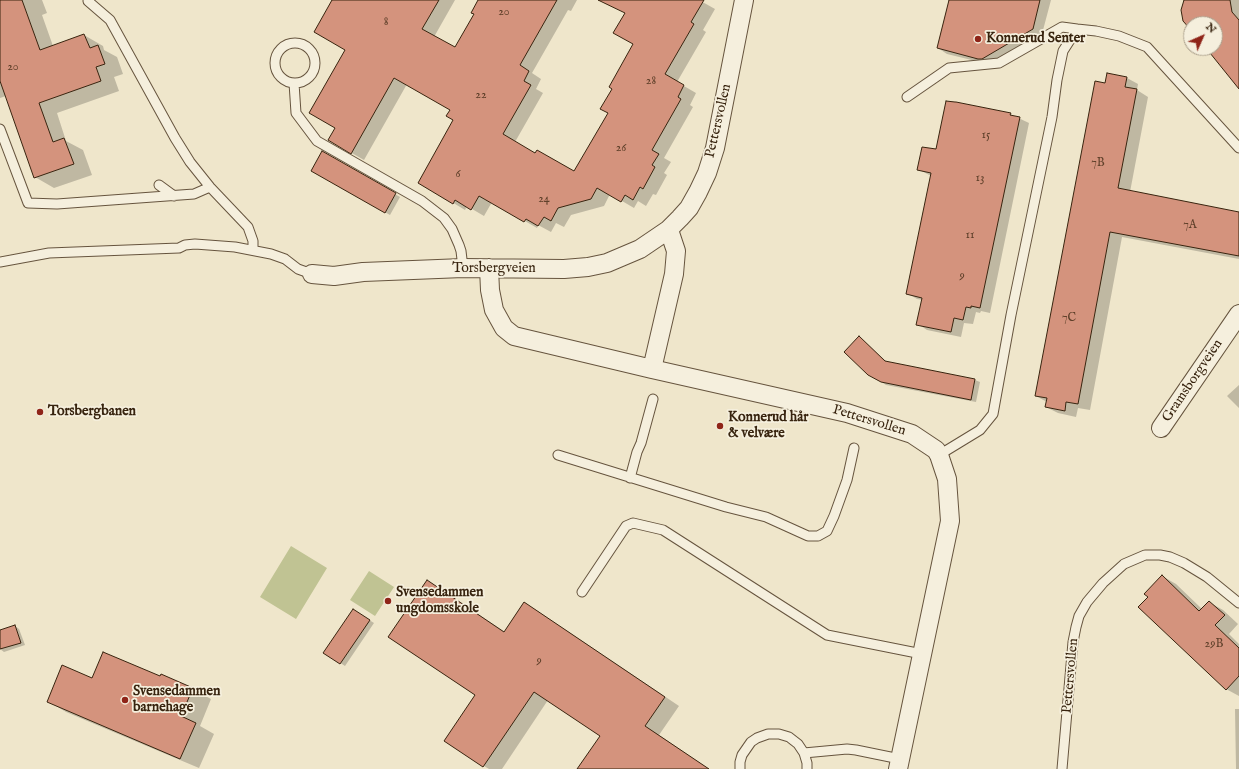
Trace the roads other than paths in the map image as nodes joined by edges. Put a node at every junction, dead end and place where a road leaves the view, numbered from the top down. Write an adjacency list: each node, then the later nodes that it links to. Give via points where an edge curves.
1 (744, 0): 11 (street, Pettersvollen, via 715,148 707,173 689,208)
2 (88, 1): 9 (lane, via 110,20 175,138)
3 (1077, 29): 5 (lane, via 1062,27 999,63 949,68); 7 (lane, via 1119,36 1147,47); 23 (lane, via 1063,51 993,414 980,430)
4 (294, 83): 4 (lane, via 288,82 277,73 275,59 282,47 295,42 308,46 316,63 311,76); 14 (lane, via 296,113 317,141 422,201 444,218 459,245)
5 (907, 97)
6 (0, 129): 10 (lane, via 28,203 57,204)
7 (1239, 148)
8 (159, 185): 10 (lane)
9 (210, 187): 10 (lane, via 194,194); 12 (lane, via 248,227 253,241)
10 (174, 196)
11 (669, 230): 15 (street, Torsbergveien, via 640,249 607,263 564,269); 18 (street, via 676,251 674,274)
12 (252, 249): 13 (lane, via 195,244 179,248 49,253); 16 (lane, via 271,254)
13 (0, 262)
14 (463, 268): 15 (street, Torsbergveien); 16 (street, Torsbergveien, via 363,272 334,276)
15 (489, 268): 18 (street, Pettersvollen, via 494,310 504,328 514,336)
16 (312, 274)
17 (1239, 314): 20 (street, Gramsborgveien)
18 (652, 369): 23 (street, Pettersvollen, via 847,413 912,434 936,450)
19 (653, 399): 24 (lane)
20 (1161, 428)
21 (854, 448): 24 (lane, via 847,480 834,516 827,531 818,536 808,536 766,517)
22 (558, 455): 24 (lane)
23 (939, 455): 27 (street, Pettersvollen, via 947,478 950,521)
24 (630, 478)
25 (582, 592): 27 (lane, via 626,526 633,523 663,530 827,635)
26 (1239, 603): 32 (lane, Pettersvollen, via 1184,563 1160,555 1145,555 1124,564 1102,584 1079,616 1076,627)
27 (922, 654): 29 (street, Pettersvollen)
28 (804, 753): 29 (lane, Pettersvollen, via 847,749); 30 (lane, via 789,737 768,734 757,738 746,748 742,754); 31 (lane)
29 (899, 764)
30 (740, 769)
31 (807, 769)
32 (1062, 769)

